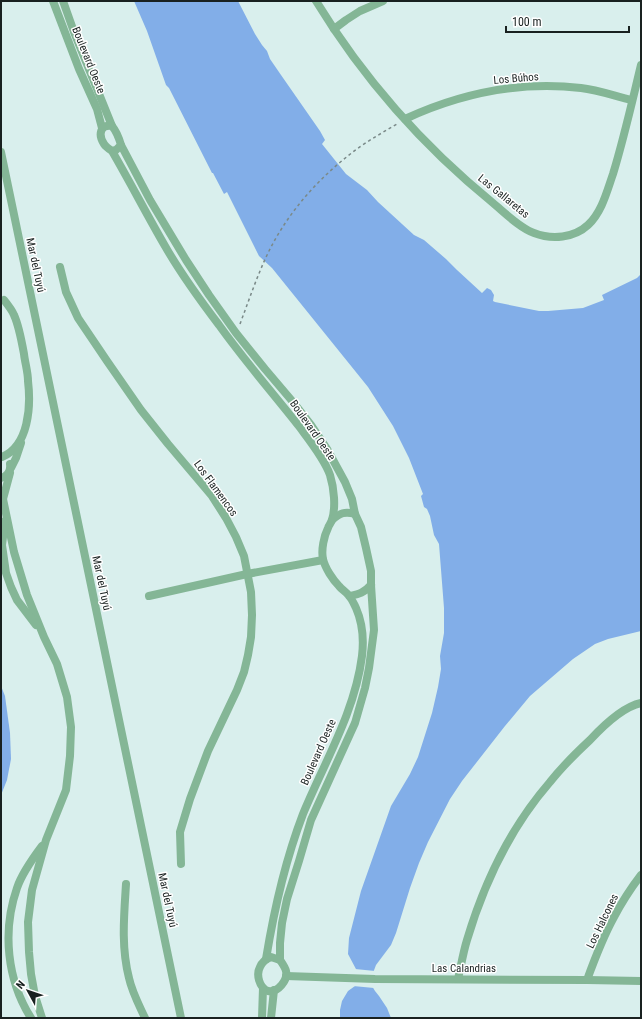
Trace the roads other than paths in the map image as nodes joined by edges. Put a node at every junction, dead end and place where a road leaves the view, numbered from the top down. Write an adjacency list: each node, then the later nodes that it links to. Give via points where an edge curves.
1 (53, 1): 8 (street, Boulevard Oeste)
2 (63, 1): 7 (street, Boulevard Oeste)
3 (316, 1): 5 (street, Las Gallaretas)
4 (383, 1): 5 (street, via 360,11)
5 (334, 29): 10 (street, Las Gallaretas, via 355,60)
6 (641, 65): 9 (street, Las Gallaretas)
7 (88, 66): 8 (street); 11 (street, Boulevard Oeste)
8 (79, 69): 12 (street, Boulevard Oeste)
9 (632, 100): 10 (street, Los Búhos, via 583,89 533,86 456,99); 10 (street, Las Gallaretas, via 620,150 599,210 580,231 562,237 541,236 521,225 480,193)
10 (405, 120)
11 (112, 126): 12 (street); 13 (street)
12 (102, 128): 14 (street, via 102,139)
13 (121, 145): 14 (street); 16 (street, Boulevard Oeste)
14 (112, 150): 17 (street, Boulevard Oeste)
15 (1, 152): 66 (street, Mar del Tuyú)
16 (150, 200): 17 (street); 20 (street, Boulevard Oeste)
17 (142, 203): 21 (street, Boulevard Oeste, via 176,264)
18 (60, 267): 35 (street, Los Flamencos, via 66,292 78,318 146,415 212,496 226,518 244,556)
19 (4, 300): 24 (street, via 15,316 28,381 28,411)
20 (227, 321): 21 (street); 22 (street, Boulevard Oeste)
21 (219, 326): 23 (street, Boulevard Oeste)
22 (310, 425): 23 (street); 29 (street, Boulevard Oeste, via 345,482)
23 (302, 431): 31 (street, Boulevard Oeste, via 329,473 334,504)
24 (23, 436): 25 (street, via 13,451); 26 (street)
25 (1, 457): 26 (street, via 8,459)
26 (10, 470): 27 (street); 28 (street)
27 (1, 478)
28 (2, 497): 30 (street)
29 (355, 514): 31 (street, via 338,514); 36 (street, Boulevard Oeste, via 366,548)
30 (6, 515): 32 (street); 33 (street)
31 (332, 520): 34 (street, Boulevard Oeste, via 324,541)
32 (14, 552): 33 (street); 37 (street)
33 (3, 555): 40 (street, via 6,573)
34 (323, 560): 35 (street); 39 (street, Boulevard Oeste, via 331,576)
35 (247, 574): 38 (street); 48 (street, Los Flamencos, via 252,615 248,655 237,690 208,752 190,799 180,832)
36 (371, 586): 39 (street, via 365,592); 43 (street, Boulevard Oeste, via 374,630)
37 (27, 595): 40 (street); 41 (street)
38 (150, 596)
39 (350, 596): 42 (street, Boulevard Oeste, via 360,616 363,633)
40 (17, 600): 41 (street)
41 (44, 637): 47 (street, via 57,664 71,727 66,790)
42 (356, 685): 43 (street); 45 (street, Boulevard Oeste, via 338,736)
43 (365, 688): 46 (street, Boulevard Oeste, via 355,723)
44 (641, 702): 56 (street, via 627,708 599,730 553,778 529,810 494,869 479,903 466,941)
45 (303, 816): 46 (street); 53 (street, Boulevard Oeste, via 278,894)
46 (311, 820): 54 (street, Boulevard Oeste, via 282,923)
47 (46, 840): 51 (street); 52 (street)
48 (181, 864)
49 (641, 875): 57 (street, Los Halcones, via 614,916)
50 (126, 884): 65 (street, via 124,949 129,979)
51 (18, 886): 52 (street); 62 (street, via 11,909 8,934 15,986)
52 (32, 890): 61 (street, via 28,922)
53 (266, 959): 54 (street, via 271,957); 59 (street, via 258,971)
54 (280, 960): 55 (street, via 286,970)
55 (286, 976): 56 (street, Las Calandrias); 60 (street, via 280,987)
56 (458, 979): 57 (street, Las Calandrias)
57 (587, 980): 58 (street, Las Calandrias)
58 (641, 981)
59 (263, 988): 60 (street); 67 (street)
60 (274, 990): 68 (street)
61 (35, 996): 62 (street); 64 (street)
62 (22, 1001): 63 (street)
63 (31, 1018)
64 (42, 1018)
65 (145, 1018)
66 (181, 1018)
67 (262, 1018)
68 (271, 1018)

